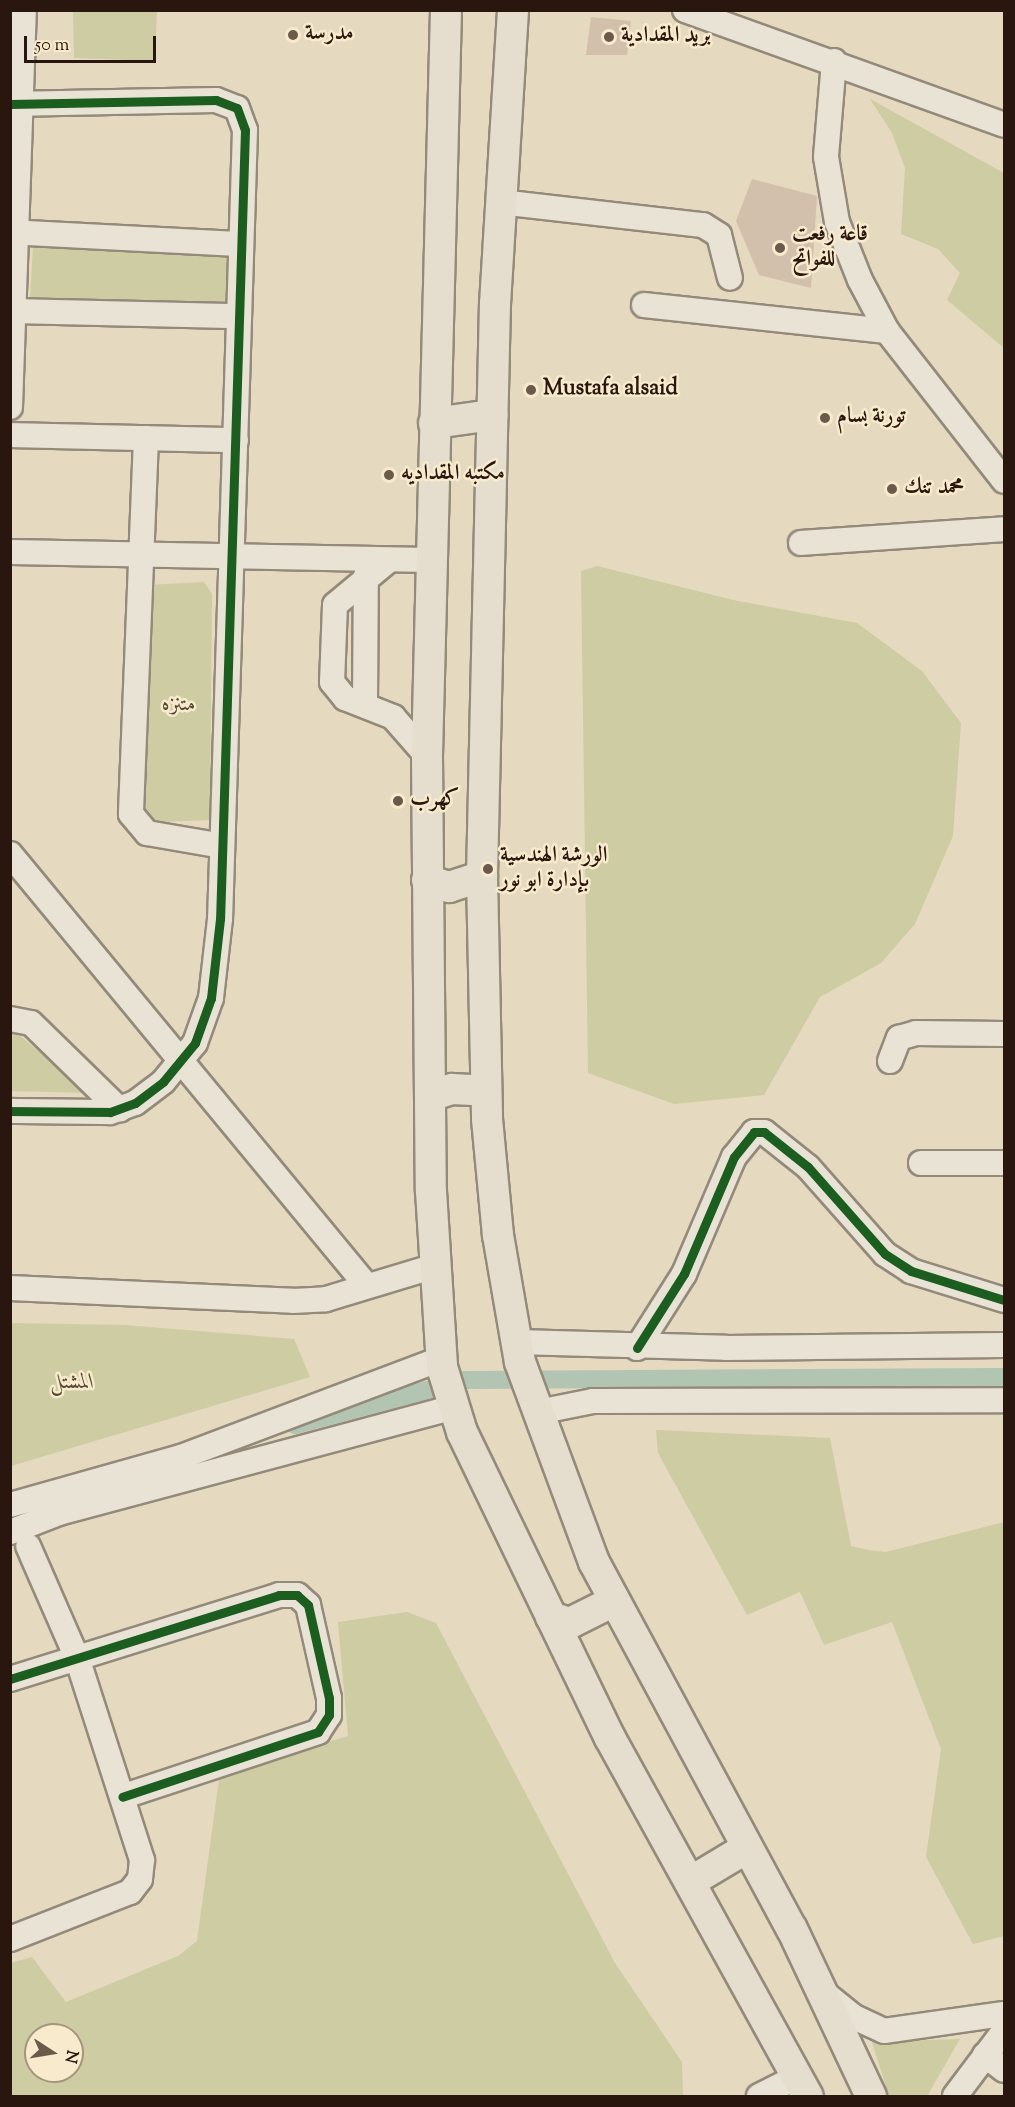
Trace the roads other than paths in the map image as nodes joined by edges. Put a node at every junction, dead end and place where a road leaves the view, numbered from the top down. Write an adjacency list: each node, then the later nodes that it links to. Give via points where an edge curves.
1 (24, 10): 5 (street)
2 (446, 10): 19 (main road)
3 (513, 10): 9 (main road)
4 (685, 10): 6 (street)
5 (16, 34): 7 (street)
6 (834, 61): 8 (street); 16 (street, via 828,85 826,157 837,222)
7 (16, 104): 10 (street); 11 (street, via 216,100 237,108 245,129)
8 (1004, 125)
9 (500, 202): 12 (street, via 703,225 718,236); 18 (main road)
10 (14, 232): 11 (street); 13 (street)
11 (241, 244): 15 (street)
12 (730, 278)
13 (12, 302): 15 (street); 17 (street)
14 (644, 305): 16 (street)
15 (239, 316): 22 (street)
16 (887, 330): 23 (street)
17 (10, 407)
18 (492, 415): 19 (main road); 36 (main road)
19 (434, 423): 30 (main road)
20 (10, 435): 21 (street)
21 (146, 438): 22 (street); 27 (street)
22 (236, 440): 28 (street)
23 (1005, 481)
24 (1005, 529): 25 (street)
25 (801, 543)
26 (10, 552): 27 (street)
27 (141, 555): 28 (street); 34 (street, via 131,814 147,833)
28 (233, 557): 29 (street); 34 (street)
29 (389, 560): 30 (street); 31 (street)
30 (430, 560): 33 (main road)
31 (366, 576): 32 (street); 32 (street, via 335,605 332,682 345,698)
32 (365, 704): 33 (street, via 393,717)
33 (427, 756): 37 (main road)
34 (222, 846): 40 (street, via 211,998 202,1030)
35 (10, 854): 40 (street)
36 (482, 876): 37 (main road, via 461,886); 42 (main road)
37 (427, 880): 43 (main road)
38 (10, 1019): 44 (street, via 31,1023)
39 (1005, 1035): 41 (street, via 916,1033 898,1038)
40 (181, 1061): 44 (street, via 163,1082); 49 (street)
41 (890, 1061)
42 (486, 1090): 43 (main road, via 452,1089); 54 (main road, via 498,1234)
43 (430, 1096): 48 (main road)
44 (120, 1110): 45 (street)
45 (10, 1111)
46 (921, 1163): 47 (street)
47 (1005, 1163)
48 (435, 1266): 49 (street); 55 (main road)
49 (366, 1285): 50 (street, via 326,1299 293,1301)
50 (10, 1288)
51 (1005, 1300): 53 (street, via 911,1271 885,1254 808,1167 764,1132 754,1132 734,1157 684,1274)
52 (1005, 1345): 53 (street)
53 (637, 1348): 54 (street)
54 (519, 1352): 57 (main road)
55 (446, 1382): 58 (street); 59 (street, via 59,1513); 61 (main road)
56 (1005, 1400): 57 (street)
57 (534, 1402): 60 (main road, via 594,1562)
58 (10, 1505)
59 (16, 1546): 62 (street)
60 (614, 1601): 61 (main road, via 570,1623); 65 (main road)
61 (551, 1617): 66 (main road)
62 (77, 1658): 63 (street); 64 (street); 64 (street, via 279,1595 297,1595 308,1605 329,1698 329,1715 318,1732)
63 (10, 1679)
64 (122, 1797): 67 (street, via 142,1860 140,1879 130,1892)
65 (745, 1849): 66 (main road); 68 (main road)
66 (690, 1882): 73 (main road)
67 (10, 1939)
68 (823, 1992): 69 (street, via 854,2017 884,2031); 75 (main road)
69 (1005, 2014)
70 (1005, 2031): 71 (street)
71 (986, 2055): 72 (street); 76 (street)
72 (1005, 2070)
73 (802, 2087): 74 (street)
74 (759, 2097)
75 (871, 2097)
76 (956, 2097)

